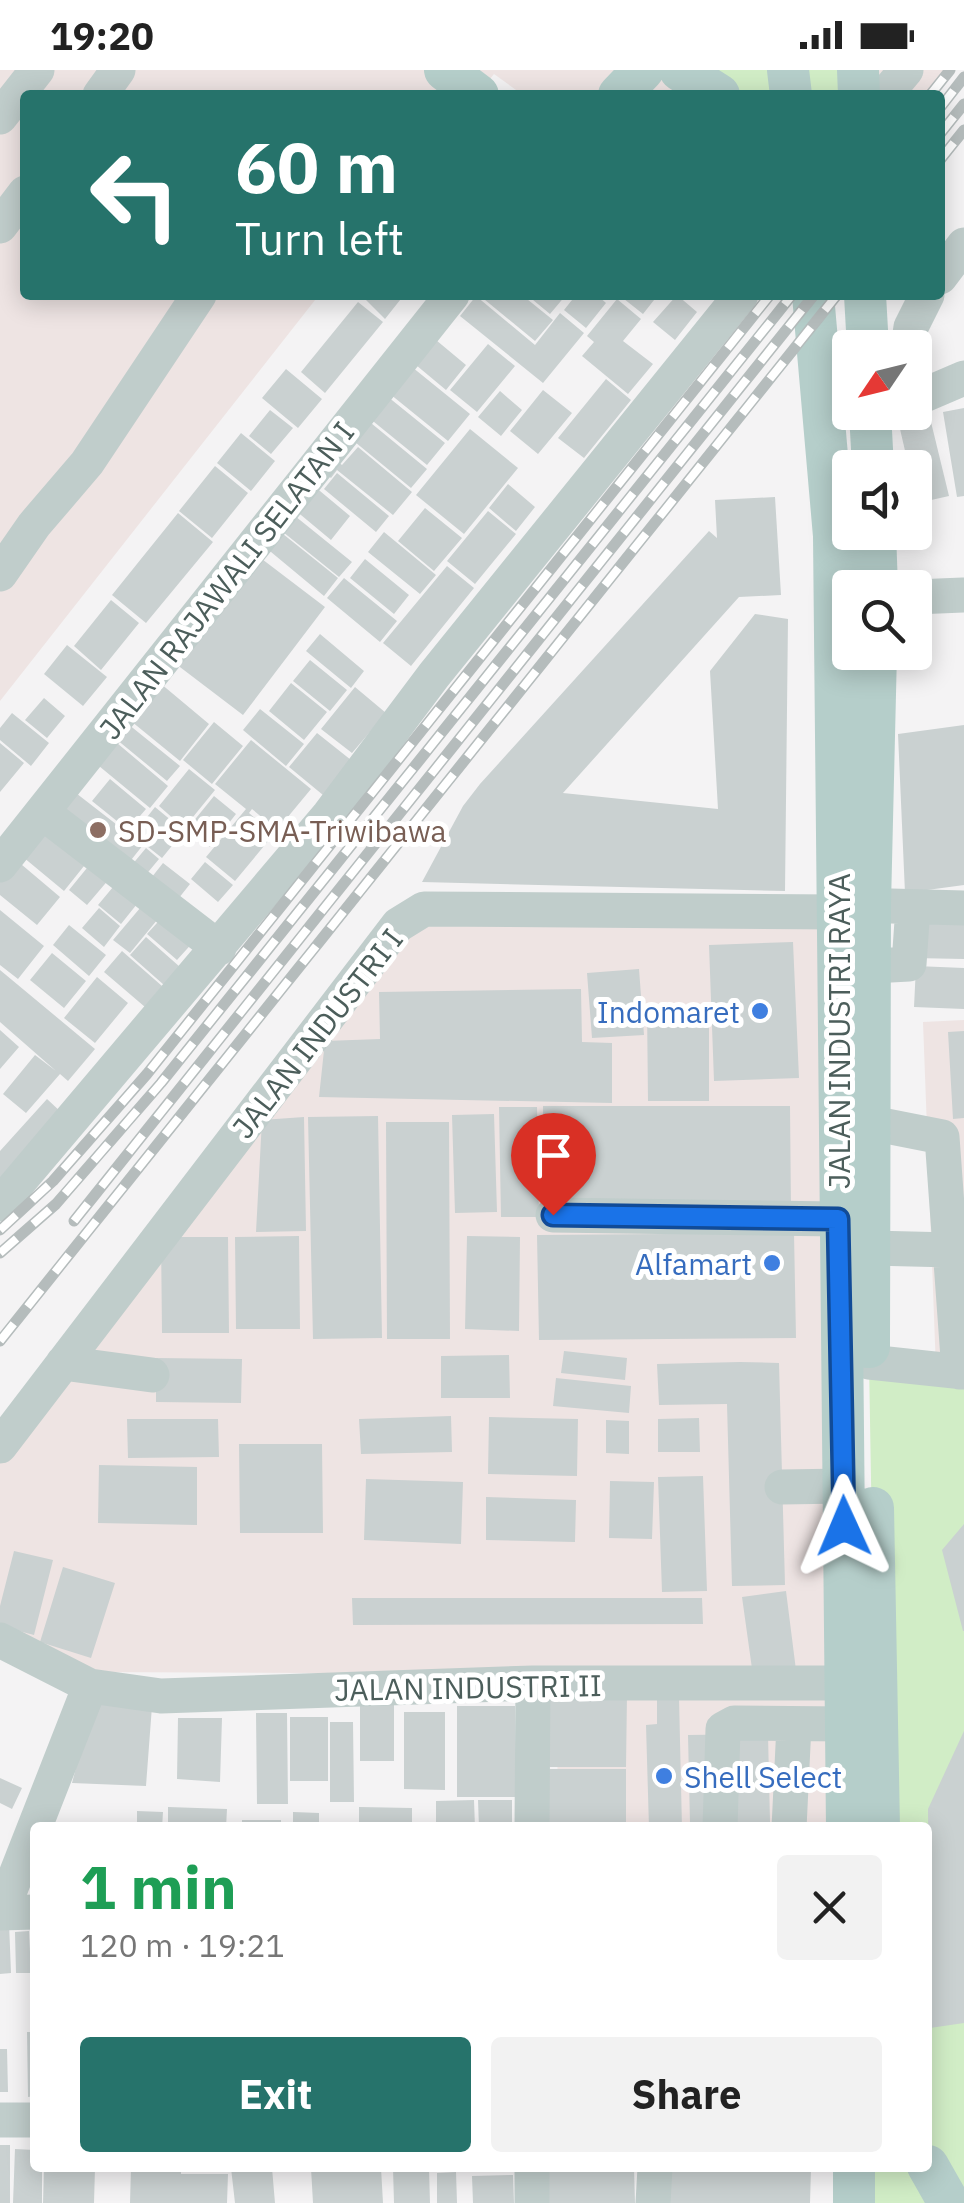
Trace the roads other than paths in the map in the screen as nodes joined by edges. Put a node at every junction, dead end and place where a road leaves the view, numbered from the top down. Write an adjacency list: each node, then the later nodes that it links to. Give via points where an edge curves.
1 (36, 70): 6 (street)
2 (444, 70): 7 (main road)
3 (643, 70): 8 (main road)
4 (680, 70): 9 (main road)
5 (906, 70): 10 (street)
6 (21, 90)
7 (471, 90)
8 (624, 90)
9 (710, 90)
10 (888, 90)
11 (20, 91): 12 (street)
12 (0, 117)
13 (20, 200): 14 (street)
14 (0, 226)
15 (955, 242): 16 (street)
16 (945, 265)
17 (197, 300): 27 (street, via 87,462)
18 (448, 300): 31 (street, JALAN RAJAWALI SELATAN I)
19 (737, 300): 36 (street)
20 (813, 300): 34 (main road, JALAN INDUSTRI RAYA)
21 (865, 300): 23 (main road)
22 (924, 300): 24 (street)
23 (867, 330)
24 (911, 330)
25 (964, 378): 26 (street)
26 (932, 390)
27 (0, 574)
28 (963, 595): 29 (street)
29 (932, 596)
30 (875, 670): 34 (main road, JALAN INDUSTRI RAYA)
31 (42, 812): 32 (street, JALAN RAJAWALI SELATAN I); 36 (street)
32 (0, 864)
33 (913, 907): 34 (street, JALAN INDUSTRI I); 35 (street, JALAN INDUSTRI I); 37 (street, via 909,964)
34 (855, 908): 37 (main road, JALAN INDUSTRI RAYA); 38 (main road, JALAN INDUSTRI RAYA); 47 (street, JALAN INDUSTRI I, via 424,910 398,925)
35 (964, 908)
36 (218, 948): 40 (street)
37 (872, 966): 38 (main road, JALAN INDUSTRI RAYA)
38 (854, 1123): 39 (street); 42 (main road, JALAN INDUSTRI RAYA); 43 (main road, JALAN INDUSTRI RAYA)
39 (953, 1139): 44 (street)
40 (0, 1204)
41 (553, 1215): 42 (street)
42 (838, 1219): 51 (main road, JALAN INDUSTRI RAYA)
43 (871, 1248): 44 (street); 46 (main road, JALAN INDUSTRI RAYA)
44 (952, 1250): 45 (street)
45 (960, 1315): 48 (street)
46 (869, 1362): 48 (street); 63 (main road, JALAN INDUSTRI RAYA)
47 (62, 1363): 49 (street); 50 (street, JALAN INDUSTRI I)
48 (962, 1372)
49 (152, 1374)
50 (0, 1446)
51 (844, 1486): 52 (street); 56 (main road, JALAN INDUSTRI RAYA)
52 (782, 1487)
53 (0, 1640): 55 (street, JALAN INDUSTRI II)
54 (533, 1683): 55 (street, JALAN INDUSTRI II, via 161,1696); 56 (street, JALAN INDUSTRI II); 59 (street)
55 (90, 1686): 58 (street)
56 (846, 1704): 57 (street); 62 (main road, JALAN INDUSTRI RAYA)
57 (794, 1725): 60 (street, via 734,1723 723,1729); 61 (street)
58 (37, 1822)
59 (532, 1822)
60 (720, 1822)
61 (790, 1822)
62 (846, 1822)
63 (879, 1822)
64 (30, 1839): 66 (street)
65 (30, 1912): 66 (street)
66 (1, 1913)
67 (0, 2120): 68 (street)
68 (30, 2120)
69 (532, 2172): 73 (street)
70 (655, 2172): 74 (street)
71 (854, 2172): 75 (main road)
72 (931, 2172): 76 (main road)
73 (532, 2203)
74 (653, 2203)
75 (854, 2203)
76 (948, 2203)

